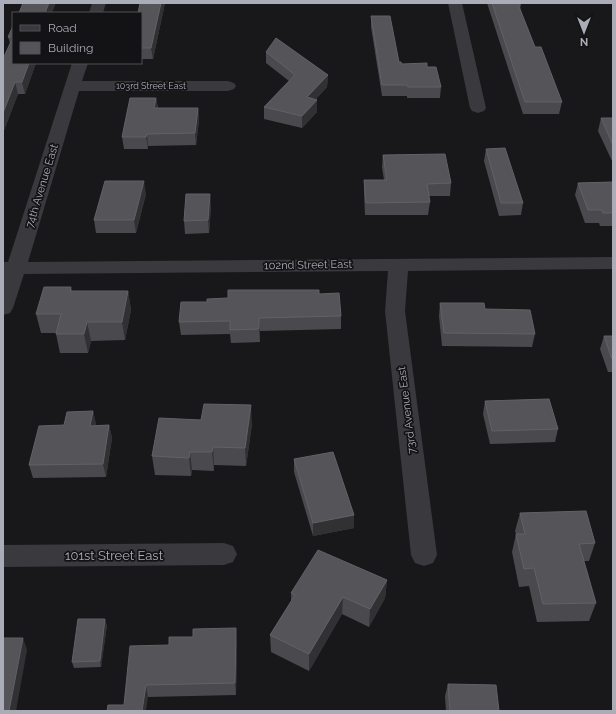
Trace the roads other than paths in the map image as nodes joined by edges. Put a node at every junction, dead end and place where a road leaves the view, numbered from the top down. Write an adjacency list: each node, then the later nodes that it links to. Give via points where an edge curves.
1 (455, 3): 5 (street)
2 (80, 64): 3 (street, 74th Avenue East)
3 (73, 86): 4 (street, 103rd Street East); 8 (street, 74th Avenue East)
4 (228, 86)
5 (478, 108)
6 (613, 263): 7 (street, 102nd Street East)
7 (398, 265): 8 (street, 102nd Street East); 11 (street, 73rd Avenue East, via 395,311)
8 (10, 268): 9 (street, 74th Avenue East)
9 (3, 308)
10 (224, 554): 12 (street, 101st Street East)
11 (424, 555)
12 (3, 556)

